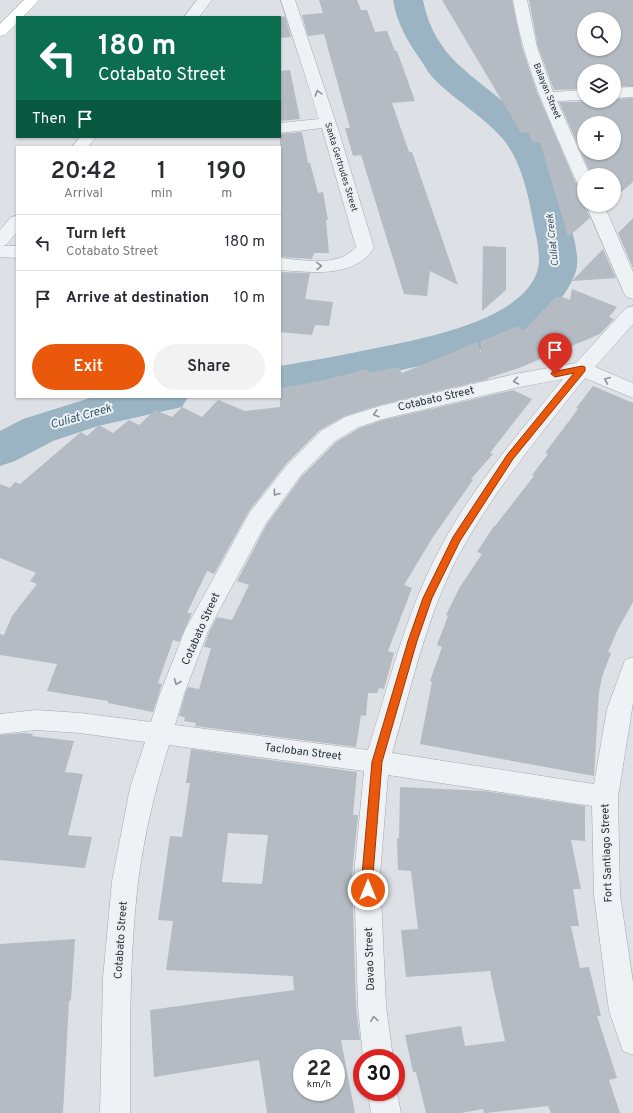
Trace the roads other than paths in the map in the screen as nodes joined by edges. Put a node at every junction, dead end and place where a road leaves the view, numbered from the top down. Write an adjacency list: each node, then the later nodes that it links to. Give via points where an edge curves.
1 (32, 0): 6 (main road)
2 (205, 0): 5 (street)
3 (288, 0): 11 (street, Santa Gertrudes Street, one-way to 3)
4 (520, 0): 10 (street, Balayan Street, via 531,52)
5 (192, 16)
6 (0, 32)
7 (633, 92): 8 (street)
8 (621, 93)
9 (577, 95): 10 (street)
10 (548, 97): 15 (street, Balayan Street)
11 (328, 123): 12 (street); 21 (street, Santa Gertrudes Street, one-way to 11, via 346,264 360,255 365,248)
12 (281, 128)
13 (87, 138): 14 (street)
14 (81, 146)
15 (579, 168)
16 (598, 212): 22 (street)
17 (16, 221): 18 (street)
18 (0, 241)
19 (0, 251): 20 (street)
20 (16, 252)
21 (281, 264)
22 (633, 293)
23 (633, 312): 24 (street, Davao Street)
24 (582, 369): 25 (street, one-way to 24); 28 (street, Cotabato Street, one-way to 28, via 515,381 380,413 352,422 328,436 294,470 258,518 197,630); 29 (street, Davao Street, via 510,457 456,539 428,598)
25 (633, 391)
26 (633, 667): 30 (street, Fort Santiago Street, via 619,709)
27 (0, 724): 28 (street, Tacloban Street, via 36,720)
28 (159, 734): 29 (street, Tacloban Street); 34 (street, Cotabato Street, via 143,788 125,881 118,978)
29 (377, 762): 30 (street, Tacloban Street); 32 (street, Davao Street, one-way to 29, via 372,1006 367,875)
30 (605, 797): 31 (street, Fort Santiago Street, via 607,895 623,1011)
31 (633, 1041)
32 (377, 1049)
33 (384, 1101): 35 (street)
34 (115, 1113)
35 (386, 1113)

